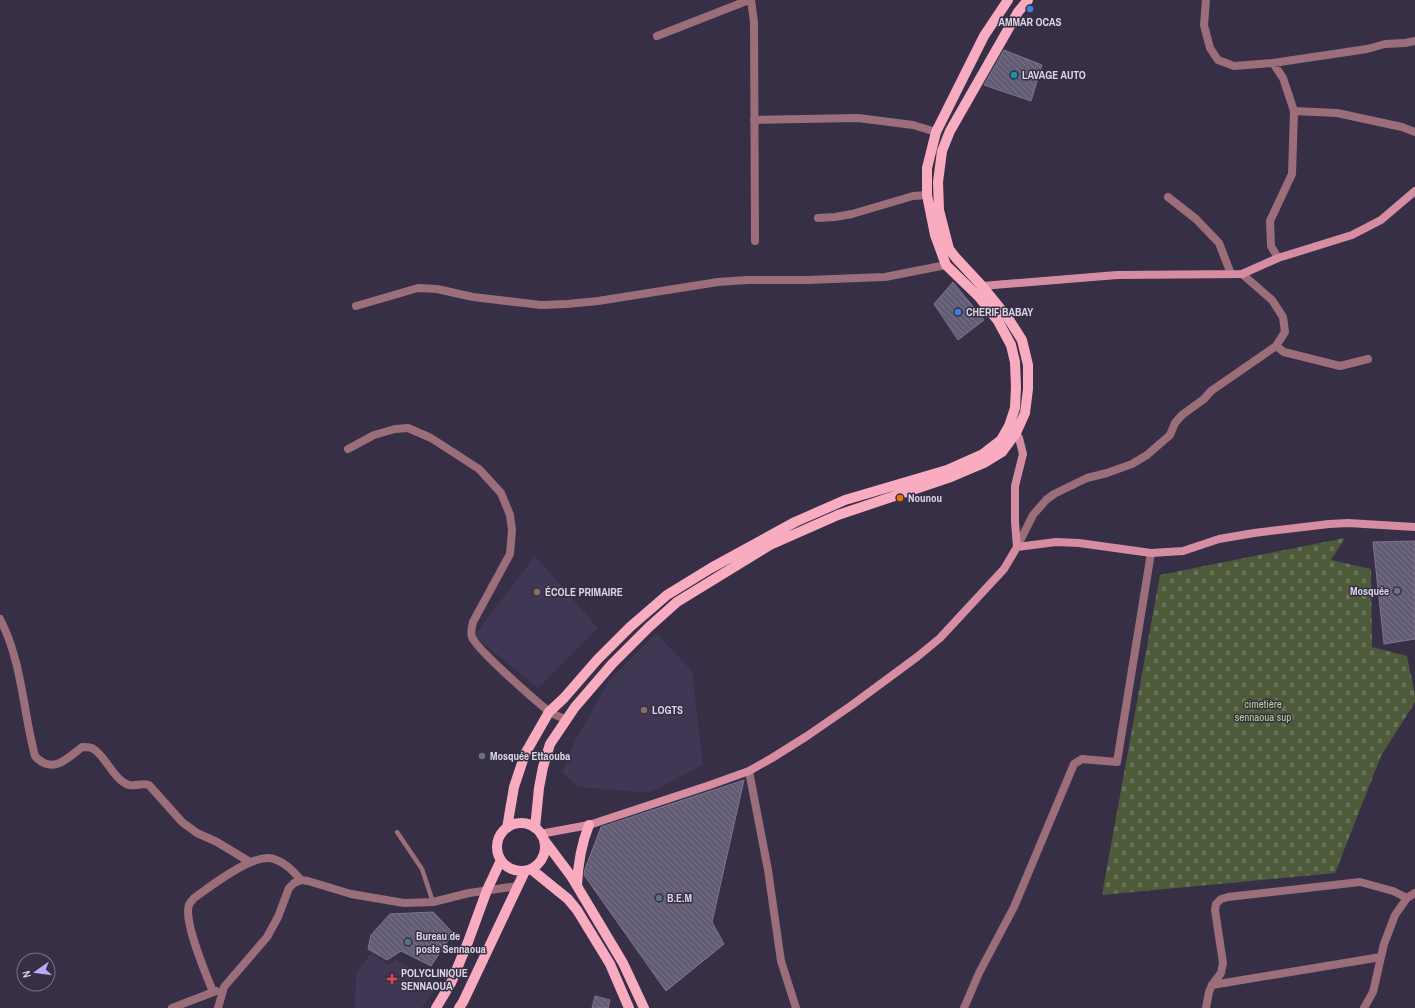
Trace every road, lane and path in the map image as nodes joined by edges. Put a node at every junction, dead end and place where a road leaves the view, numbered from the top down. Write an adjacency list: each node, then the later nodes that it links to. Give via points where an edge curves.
1 (750, 0): 5 (street); 9 (street, via 754,22)
2 (1008, 0): 10 (main road, via 984,36)
3 (1028, 0): 21 (main road, via 1014,19 950,131 942,151 938,192 944,233 952,254)
4 (1206, 0): 7 (street, via 1204,25 1210,48 1218,60 1234,66)
5 (657, 36)
6 (1415, 41): 7 (street)
7 (1273, 63): 8 (street, via 1283,78)
8 (1294, 111): 11 (street, via 1337,113); 17 (street, via 1292,174 1270,221 1271,246)
9 (754, 120): 10 (street, via 858,118 913,125); 16 (street)
10 (936, 132): 13 (main road, via 928,168)
11 (1415, 132)
12 (1415, 191): 17 (main road, via 1381,220 1352,235)
13 (927, 195): 15 (street, via 914,196 835,217); 18 (main road, via 935,235)
14 (1168, 197): 19 (street, via 1196,219 1219,243)
15 (818, 218)
16 (755, 241)
17 (1278, 258): 20 (main road)
18 (946, 265): 22 (street, via 885,278 718,282 567,304 541,305 418,288); 31 (main road, via 979,297 998,321 1011,345 1015,362 1015,408 1001,440 983,454 947,470 845,500 795,522 711,568 668,596 630,627)
19 (1231, 274): 20 (main road); 21 (main road, via 1116,275)
20 (1242, 274): 23 (street, via 1272,300 1283,317 1285,332)
21 (982, 286): 25 (main road, via 1022,340 1028,365 1025,413)
22 (356, 306)
23 (1276, 346): 24 (street, via 1284,352 1340,366); 28 (street, via 1182,414 1170,435 1147,455 1132,464 1086,478 1046,500)
24 (1368, 359)
25 (1016, 433): 28 (main road, via 1023,454 1014,486); 32 (main road, via 1002,452 984,463 951,477 838,515 770,545 677,602 612,664 575,706)
26 (348, 449): 31 (street, via 395,428 408,428 431,438 479,469 501,493 510,516 510,554 473,622 472,637)
27 (1415, 527): 29 (main road, via 1329,524 1254,533 1219,539 1183,550)
28 (1017, 547): 29 (main road, via 1056,542 1079,543); 33 (main road, via 1004,569 934,643 852,705 778,755)
29 (1151, 553): 59 (street, via 1117,762 1082,759 1074,764 1014,907 979,973)
30 (0, 619): 39 (street, via 13,654 35,756 40,762 49,765 63,763 82,747 91,747 123,782 130,786 145,783 149,785 182,822)
31 (549, 712): 32 (street); 35 (main road, via 526,754 514,787)
32 (567, 720): 37 (main road, via 550,744 543,767 539,788)
33 (749, 771): 34 (main road); 58 (street, via 768,870 781,960)
34 (589, 825): 37 (main road); 42 (main road, via 578,864)
35 (507, 828): 37 (main road, via 521,823 529,825); 38 (main road, via 498,840 497,847)
36 (397, 832): 47 (lane, via 422,869)
37 (540, 834): 40 (main road, via 544,854 537,865); 42 (main road)
38 (501, 860): 40 (main road, via 514,870); 44 (main road)
39 (250, 862): 41 (street, via 273,858 291,868); 51 (street, via 194,898 189,904 192,934)
40 (528, 870): 43 (main road); 56 (main road, via 568,899 577,910 610,964)
41 (301, 880): 47 (street, via 351,894 404,903); 50 (street, via 289,888 267,937)
42 (577, 885): 57 (main road, via 623,963)
43 (518, 886): 44 (street); 55 (main road)
44 (486, 890): 47 (street); 54 (main road, via 451,983)
45 (1415, 894): 46 (street)
46 (1406, 898): 48 (street, via 1395,915); 49 (street, via 1393,891 1360,882 1242,894 1221,899 1214,910 1223,963 1221,973)
47 (433, 902)
48 (1381, 957): 49 (street); 61 (street, via 1373,992)
49 (1212, 985): 60 (street)
50 (224, 987): 51 (street); 53 (street)
51 (212, 992): 52 (street)
52 (172, 1008)
53 (218, 1008)
54 (436, 1008)
55 (459, 1008)
56 (629, 1008)
57 (644, 1008)
58 (796, 1008)
59 (964, 1008)
60 (1206, 1008)
61 (1364, 1008)

